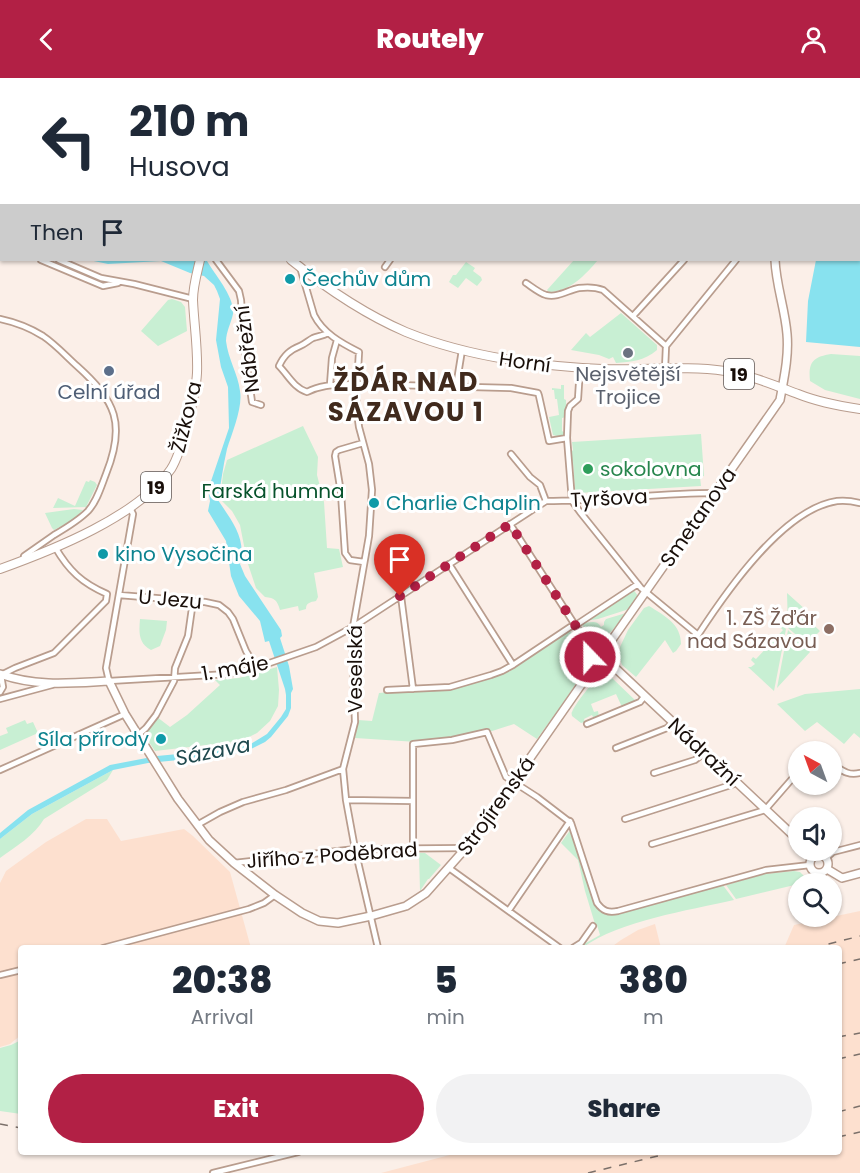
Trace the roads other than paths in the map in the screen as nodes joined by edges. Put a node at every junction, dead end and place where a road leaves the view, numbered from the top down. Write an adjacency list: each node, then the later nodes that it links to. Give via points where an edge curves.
1 (43, 261): 12 (street, via 103,286)
2 (61, 261): 12 (street)
3 (200, 261): 14 (main road, Žižkova / 19)
4 (217, 261): 27 (street, Nábřežní, via 239,291 252,402)
5 (292, 261): 10 (main road, Horní / 19)
6 (389, 261): 11 (street)
7 (683, 261): 15 (street)
8 (735, 261): 19 (street)
9 (775, 261): 26 (street, Smetanova, via 787,334)
10 (300, 267): 17 (street, via 314,315); 20 (main road, Horní / 19, via 343,299 387,323)
11 (385, 267)
12 (120, 282): 14 (street)
13 (526, 283): 15 (street, via 549,296 579,288 603,290)
14 (193, 299): 36 (main road, Žižkova / 19, via 196,385 175,462 152,491)
15 (633, 316): 19 (street)
16 (0, 319): 39 (street, via 43,336 97,385 117,424 113,458 90,509 24,556)
17 (328, 333): 18 (street); 24 (street, via 293,348 279,366 301,390)
18 (338, 340): 23 (street, Veselská, via 359,352); 24 (street)
19 (666, 346): 22 (street)
20 (462, 350): 21 (main road, Horní / 19, via 512,361); 25 (street)
21 (580, 368): 22 (main road, Horní / 19); 29 (street, via 578,399 568,411)
22 (665, 369): 26 (main road, Horní / 19, via 722,370)
23 (355, 384): 24 (street); 25 (street); 30 (street, Veselská)
24 (330, 385)
25 (456, 387): 29 (street, via 538,393 549,441)
26 (782, 387): 28 (main road, 19, via 812,399); 32 (street, Smetanova, via 778,403)
27 (261, 405)
28 (860, 410)
29 (567, 438): 34 (street)
30 (363, 443): 40 (street, Veselská, via 372,490); 40 (street, via 339,450 335,456 345,554 350,560)
31 (511, 454): 33 (street, via 540,485)
32 (715, 493): 34 (street, Tyršova); 44 (street, Smetanova)
33 (546, 501): 34 (street, Tyršova); 37 (street, Tyršova)
34 (573, 501): 43 (street)
35 (860, 503): 44 (street, via 826,504 793,522 750,564 698,635)
36 (130, 508): 38 (main road, Žižkova / 19); 45 (street, via 134,514)
37 (510, 524): 41 (street, Tyršova); 52 (street)
38 (55, 548): 39 (main road, Žižkova / 19); 57 (street, via 77,577 107,594 106,601 54,653)
39 (25, 560): 42 (main road, 19)
40 (364, 562): 49 (street, Veselská)
41 (449, 564): 46 (street, 1. máje); 54 (street)
42 (0, 569)
43 (638, 584): 44 (street); 48 (street)
44 (645, 592): 51 (street, Smetanova)
45 (119, 595): 47 (street, U Jezu); 59 (street, via 106,668)
46 (400, 596): 49 (street, 1. máje); 61 (street)
47 (193, 601): 56 (street, U Jezu, via 214,603 228,612 254,664); 58 (street, via 188,636)
48 (579, 623)
49 (353, 627): 56 (street, 1. máje, via 315,647); 72 (street, Veselská, via 355,722)
50 (570, 627): 54 (street)
51 (609, 644): 52 (street, via 599,643); 53 (street, via 615,654)
52 (592, 648): 55 (street, via 590,657)
53 (610, 664): 55 (street); 64 (street, Nádražní)
54 (513, 665): 61 (street, via 450,687)
55 (595, 665): 77 (street, Strojírenská)
56 (260, 666): 58 (street, 1. máje, via 229,674)
57 (1, 675): 60 (street); 63 (street)
58 (175, 677): 59 (street, 1. máje); 69 (street, via 156,716)
59 (109, 681): 60 (street); 66 (street, Strojírenská)
60 (55, 684): 65 (street)
61 (412, 688): 62 (street)
62 (387, 690)
63 (0, 692)
64 (644, 697): 67 (street, Nádražní); 68 (street)
65 (0, 699)
66 (125, 714): 69 (street, Strojírenská); 73 (street)
67 (672, 723): 70 (street); 71 (street, Nádražní)
68 (587, 724)
69 (138, 735): 85 (street, Strojírenská)
70 (616, 748)
71 (704, 753): 75 (street, via 695,760); 78 (street, Nádražní)
72 (343, 769): 80 (street, Veselská); 85 (street, via 243,802)
73 (0, 770)
74 (842, 771): 76 (street)
75 (654, 773)
76 (860, 773)
77 (514, 782): 81 (street, via 506,777 487,732 452,741 413,744); 84 (street); 90 (street, Strojírenská)
78 (737, 783): 82 (street, Nádražní); 83 (street)
79 (788, 784): 82 (street)
80 (346, 800): 81 (street); 91 (street, Veselská)
81 (412, 801): 89 (street)
82 (765, 810): 86 (street, Nádražní); 87 (street)
83 (626, 819)
84 (570, 821): 96 (street, via 597,903 607,912 766,870); 101 (street)
85 (196, 825): 95 (street, Strojírenská)
86 (788, 831)
87 (652, 844)
88 (860, 845): 92 (street)
89 (413, 848): 90 (street, Jiřího z Poděbrad); 91 (street, Jiřího z Poděbrad)
90 (467, 848): 97 (street, Strojírenská)
91 (355, 849): 95 (street, Jiřího z Poděbrad); 102 (street, Veselská)
92 (842, 850)
93 (811, 861): 96 (street)
94 (827, 861): 98 (street)
95 (234, 863): 100 (street, Strojírenská)
96 (810, 865): 98 (street, via 818,873)
97 (449, 868): 101 (street); 102 (street, Strojírenská, via 415,902)
98 (827, 869): 99 (street, via 842,878)
99 (860, 873)
100 (276, 895): 102 (street, Strojírenská, via 319,921 338,923); 104 (street, via 249,909)
101 (509, 910): 106 (street)
102 (371, 916): 105 (street)
103 (593, 926): 107 (street)
104 (114, 945)
105 (377, 945)
106 (556, 945)
107 (578, 945)
108 (18, 971): 109 (street)
109 (0, 975)
110 (286, 1155): 111 (street)
111 (213, 1173)

